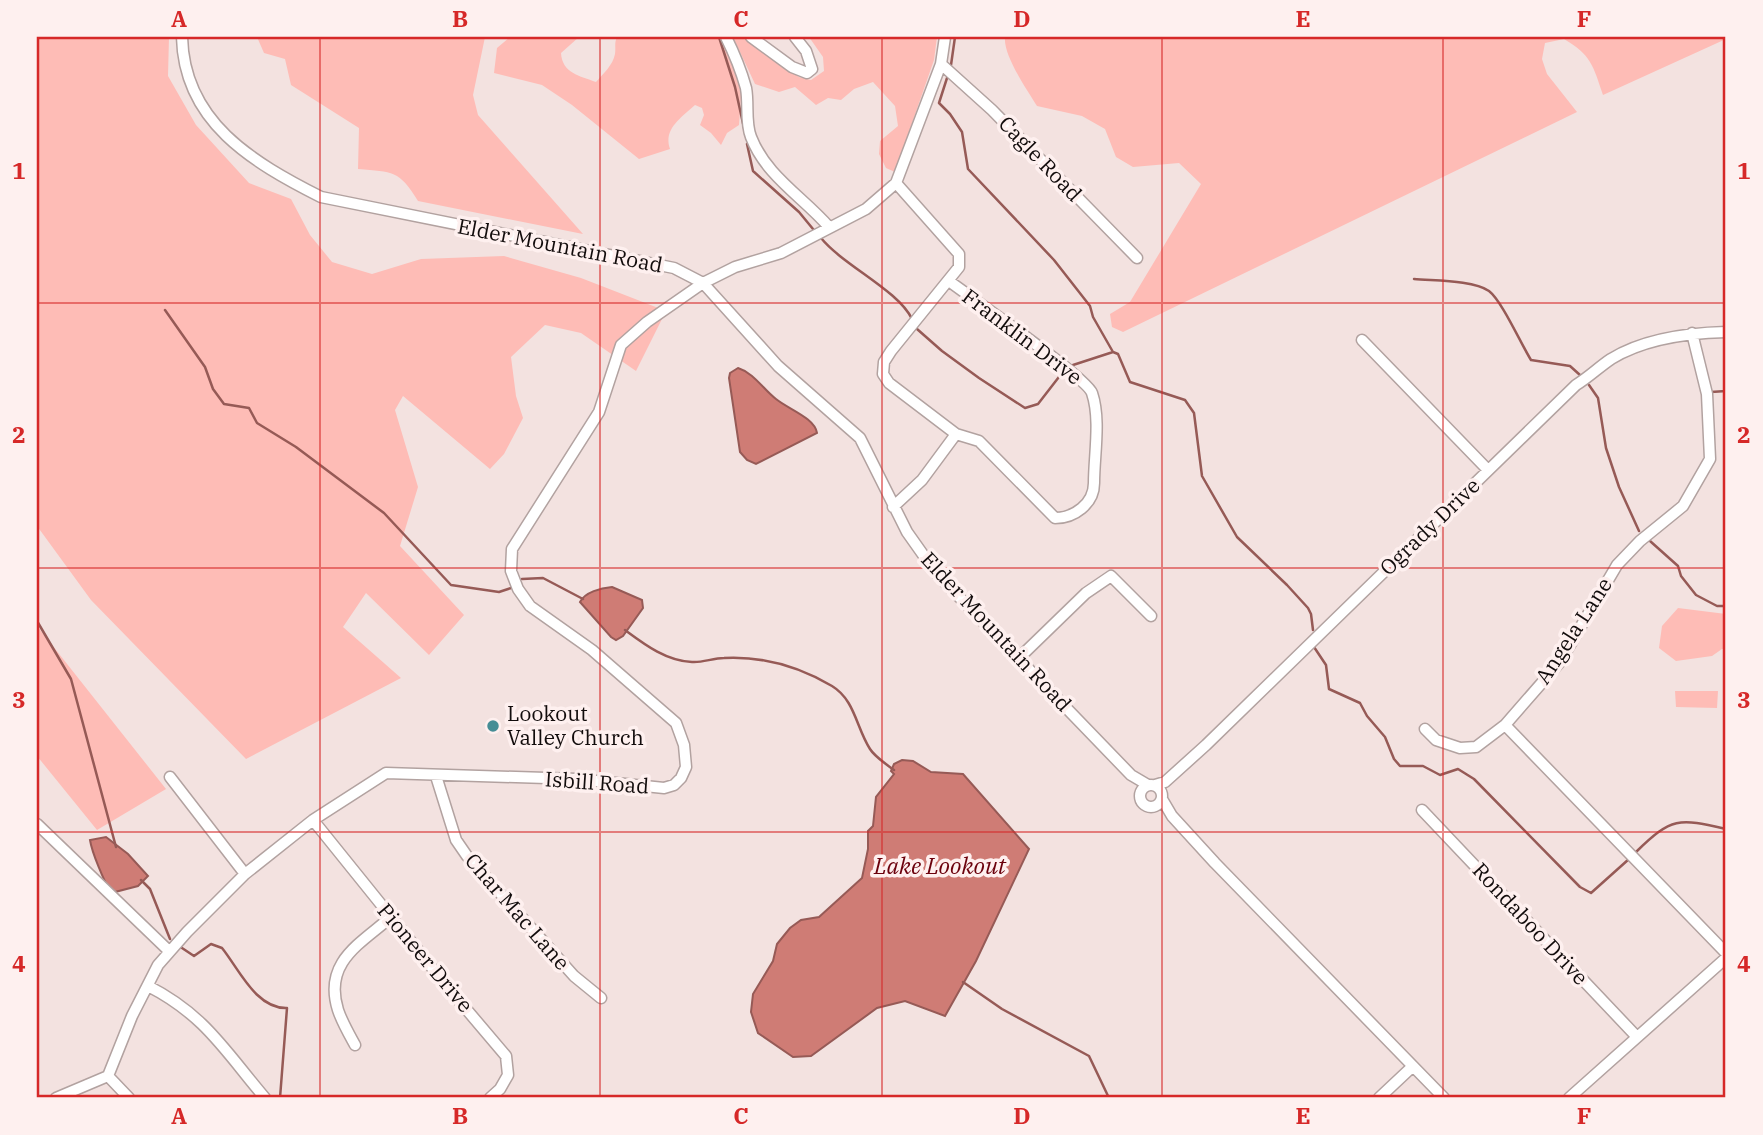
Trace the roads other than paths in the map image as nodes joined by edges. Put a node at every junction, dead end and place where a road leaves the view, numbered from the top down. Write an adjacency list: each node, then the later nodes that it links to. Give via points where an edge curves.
1 (182, 37): 11 (street, Elder Mountain Road, via 192,92 218,129 274,173 321,197 674,268)
2 (726, 37): 8 (street, via 746,90 750,134 757,149 782,183)
3 (751, 37): 4 (street, via 807,73 812,69 806,51)
4 (795, 37)
5 (945, 37): 6 (street)
6 (941, 64): 7 (street); 9 (street, Cagle Road)
7 (896, 183): 8 (street, via 866,209); 10 (street, Franklin Drive, via 959,254 959,267)
8 (829, 227): 11 (street, via 781,253)
9 (1137, 258)
10 (949, 282): 15 (street, via 891,351 882,370 889,383); 15 (street, Franklin Drive, via 1091,389 1094,490 1084,506 1068,518 1055,518 979,441)
11 (703, 283): 17 (street, Elder Mountain Road, via 778,366 860,438); 22 (street, Isbill Road, via 621,345 599,412 512,549 511,571 530,606 592,650 676,723 687,767 674,785 664,788 577,779)
12 (1692, 332): 13 (street, Ogrady Drive); 16 (street, Ogrady Drive, via 1627,350 1608,361 1576,385); 20 (street, Angela Lane, via 1707,394 1710,459 1682,508 1617,565 1560,662)
13 (1726, 332)
14 (1362, 340): 16 (street)
15 (956, 434): 17 (street, via 922,480)
16 (1488, 470): 24 (street, Ogrady Drive, via 1206,745)
17 (893, 507): 19 (street, Elder Mountain Road, via 936,573)
18 (1151, 617): 19 (street, via 1111,576 1086,593)
19 (1019, 658): 24 (street, Elder Mountain Road, via 1131,775)
20 (1505, 725): 21 (street, Angela Lane, via 1476,747 1436,740); 33 (street)
21 (1425, 729)
22 (436, 776): 28 (street, Isbill Road, via 386,773); 35 (street, Char Mac Lane, via 456,840 467,856 574,976)
23 (170, 777): 30 (street)
24 (1155, 789): 25 (street, via 1158,805); 25 (street, Elder Mountain Road, via 1142,803); 27 (street, Elder Mountain Road)
25 (1152, 807): 27 (street, Elder Mountain Road)
26 (1422, 810): 36 (street, Rondaboo Drive)
27 (1171, 816): 38 (street, Elder Mountain Road)
28 (313, 820): 30 (street, Isbill Road); 31 (street, Pioneer Drive)
29 (37, 824): 32 (street)
30 (244, 874): 32 (street, Isbill Road)
31 (391, 917): 37 (street, via 341,961 335,976 338,1010); 43 (street, Pioneer Drive, via 506,1056 508,1075)
32 (169, 951): 34 (street, Isbill Road)
33 (1726, 955): 36 (street)
34 (148, 986): 39 (street, Isbill Road); 42 (street, via 196,1016)
35 (601, 998)
36 (1637, 1037): 46 (street)
37 (355, 1045)
38 (1412, 1066): 44 (street); 45 (street, Elder Mountain Road)
39 (108, 1076): 40 (street); 41 (street)
40 (56, 1098)
41 (129, 1098)
42 (265, 1098)
43 (490, 1098)
44 (1380, 1098)
45 (1444, 1098)
46 (1569, 1098)

